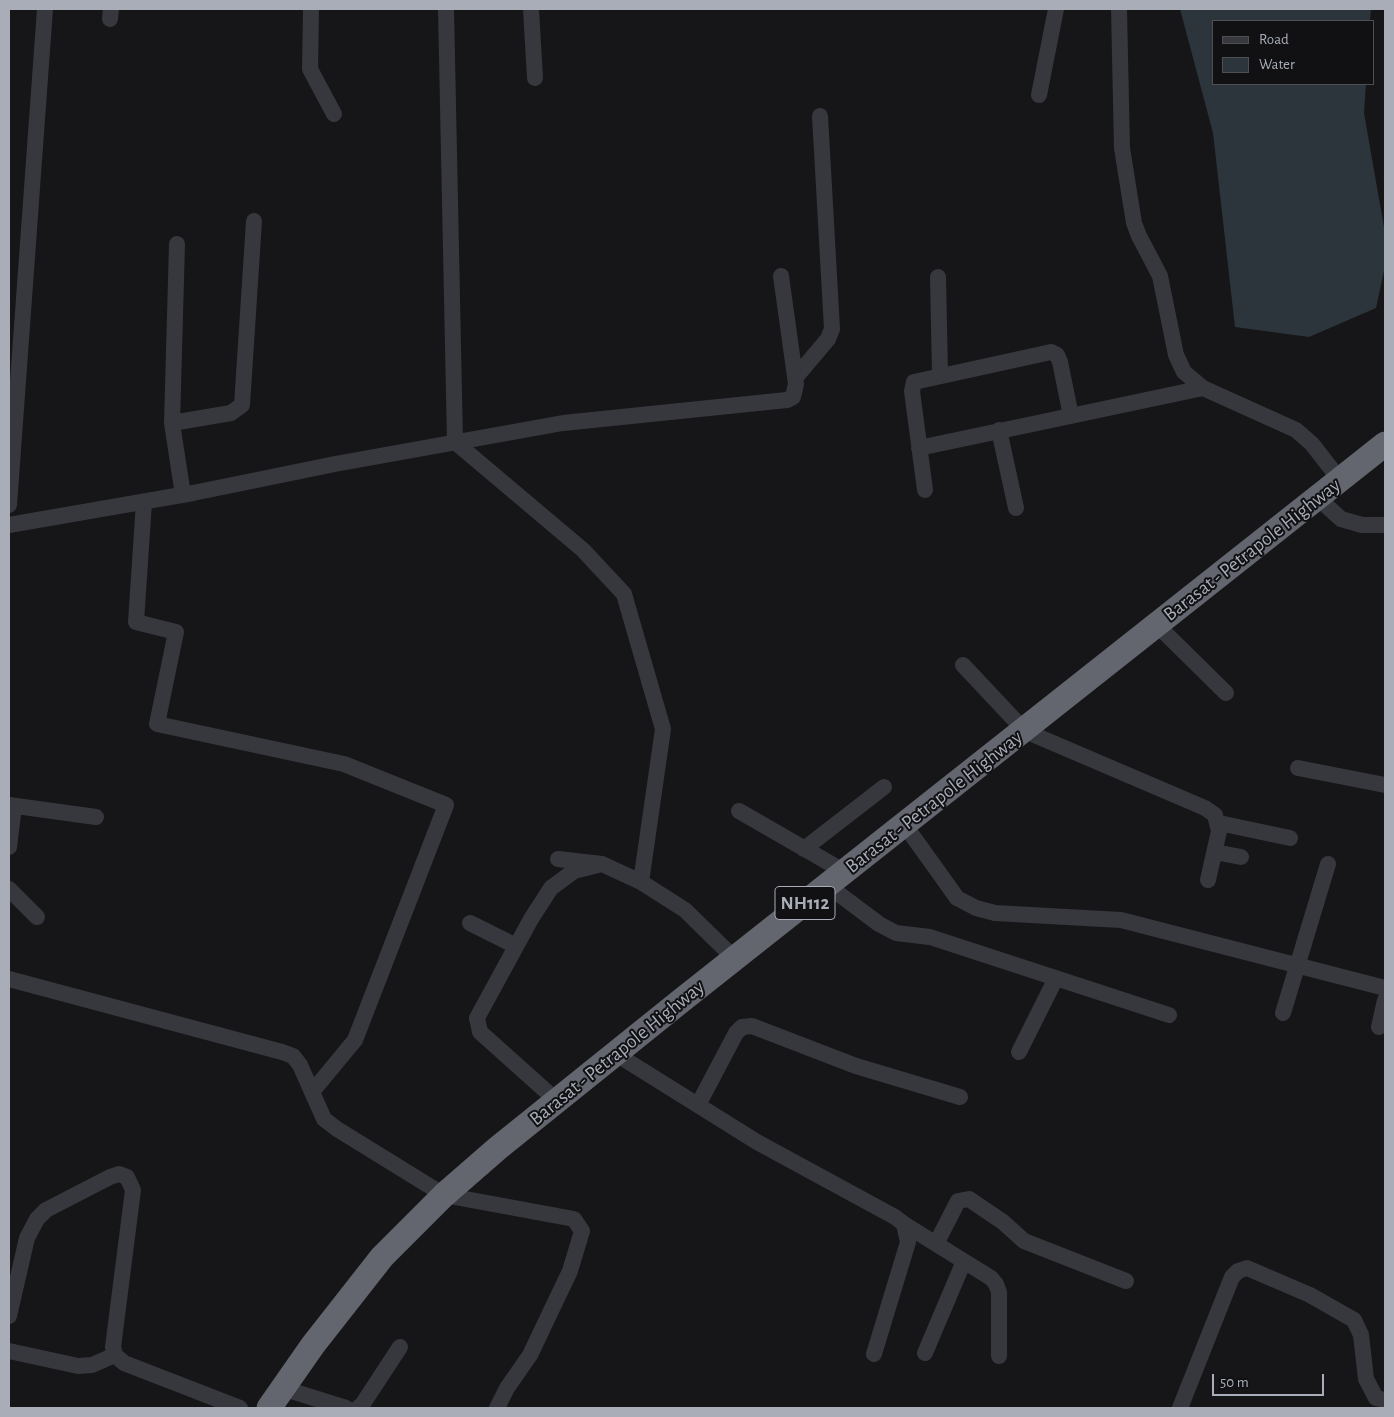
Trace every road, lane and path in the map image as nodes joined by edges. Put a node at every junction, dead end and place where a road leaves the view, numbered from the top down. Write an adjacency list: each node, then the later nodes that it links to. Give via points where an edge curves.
1 (45, 9): 29 (street)
2 (310, 9): 9 (street, via 310,69)
3 (446, 9): 21 (street)
4 (531, 9): 7 (street)
5 (1056, 9): 8 (street)
6 (1119, 9): 17 (street, via 1122,148 1134,223 1160,276 1176,355 1184,372)
7 (535, 78)
8 (1040, 95)
9 (334, 114)
10 (820, 116): 16 (street, via 832,329 828,339)
11 (254, 221): 19 (street, via 242,405 231,414)
12 (177, 244): 19 (street)
13 (781, 276): 16 (street)
14 (938, 277): 15 (street)
15 (940, 375): 18 (street, via 1051,352 1058,356 1060,362); 23 (street, via 912,385)
16 (795, 378): 21 (street, via 796,391 787,400 563,423)
17 (1203, 388): 18 (street); 24 (street, via 1296,430 1312,444)
18 (1071, 416): 20 (street)
19 (172, 424): 26 (street)
20 (999, 430): 23 (street); 30 (street)
21 (455, 442): 26 (street); 55 (street, via 583,550 624,594 663,729)
22 (1385, 444): 24 (highway, Barasat - Petrapole Highway / NH112)
23 (919, 448): 25 (street)
24 (1340, 480): 27 (highway, Barasat - Petrapole Highway / NH112)
25 (925, 490)
26 (183, 495): 28 (street)
27 (1318, 498): 32 (street, via 1341,519 1362,525); 33 (highway, Barasat - Petrapole Highway / NH112)
28 (144, 502): 31 (street); 71 (street, via 136,622 176,632 157,724 344,764 446,805 355,1040)
29 (9, 505)
30 (1016, 508)
31 (9, 525)
32 (1385, 525)
33 (1156, 625): 35 (street); 36 (highway, Barasat - Petrapole Highway / NH112)
34 (963, 665): 36 (street)
35 (1226, 693)
36 (1025, 731): 43 (street, via 1206,808); 44 (highway, Barasat - Petrapole Highway / NH112)
37 (1298, 768): 38 (street)
38 (1385, 785)
39 (884, 787): 47 (street)
40 (11, 805): 42 (street); 46 (street)
41 (739, 811): 47 (street)
42 (96, 817)
43 (1219, 823): 45 (street); 48 (street)
44 (904, 824): 53 (highway, Barasat - Petrapole Highway / NH112); 61 (street, via 957,898 976,908 995,913 1121,920)
45 (1290, 838)
46 (9, 847)
47 (804, 849): 53 (street)
48 (1215, 852): 49 (street); 54 (street)
49 (1241, 857)
50 (558, 859): 51 (street)
51 (602, 864): 55 (street); 59 (street, via 574,871 551,888)
52 (1328, 864): 61 (street)
53 (836, 879): 60 (highway, Barasat - Petrapole Highway / NH112); 62 (street, via 879,924 896,933 930,937)
54 (1208, 880)
55 (641, 882): 60 (street, via 685,910)
56 (9, 889): 57 (street)
57 (38, 917)
58 (470, 923): 59 (street)
59 (516, 946): 73 (street, via 481,1009 477,1024 480,1032)
60 (735, 959): 70 (highway, Barasat - Petrapole Highway / NH112)
61 (1298, 964): 64 (street); 66 (street)
62 (1056, 978): 67 (street); 69 (street)
63 (9, 979): 71 (street, via 282,1052 292,1056 300,1065)
64 (1385, 988)
65 (1385, 1000): 68 (street)
66 (1283, 1013)
67 (1169, 1015)
68 (1379, 1027)
69 (1019, 1052)
70 (616, 1054): 73 (highway, Barasat - Petrapole Highway / NH112); 74 (street)
71 (312, 1092): 75 (street, via 324,1119)
72 (960, 1097): 74 (street, via 856,1066 752,1026 736,1033)
73 (557, 1101): 75 (highway, Barasat - Petrapole Highway / NH112)
74 (698, 1105): 76 (street, via 757,1142 896,1216)
75 (444, 1195): 87 (highway, Barasat - Petrapole Highway / NH112, via 382,1257); 92 (street, via 568,1216 579,1224 582,1231 570,1271 530,1356)
76 (904, 1224): 77 (street); 84 (street, via 908,1242)
77 (936, 1244): 78 (street); 79 (street, via 958,1201 969,1199 1024,1241)
78 (964, 1261): 83 (street); 86 (street, via 991,1278 999,1292)
79 (1126, 1280)
80 (9, 1316): 85 (street, via 27,1238 37,1219 46,1210 119,1174 127,1177 133,1190 113,1347)
81 (400, 1347): 91 (street)
82 (9, 1351): 85 (street, via 78,1366 92,1366)
83 (924, 1353)
84 (874, 1354)
85 (115, 1355): 89 (street, via 124,1363)
86 (999, 1356)
87 (276, 1398): 90 (street)
88 (1385, 1400): 93 (street, via 1376,1398 1366,1379 1361,1334 1354,1320 1310,1295 1247,1268 1232,1277)
89 (240, 1408)
90 (346, 1408)
91 (358, 1408)
92 (497, 1408)
93 (1180, 1408)

